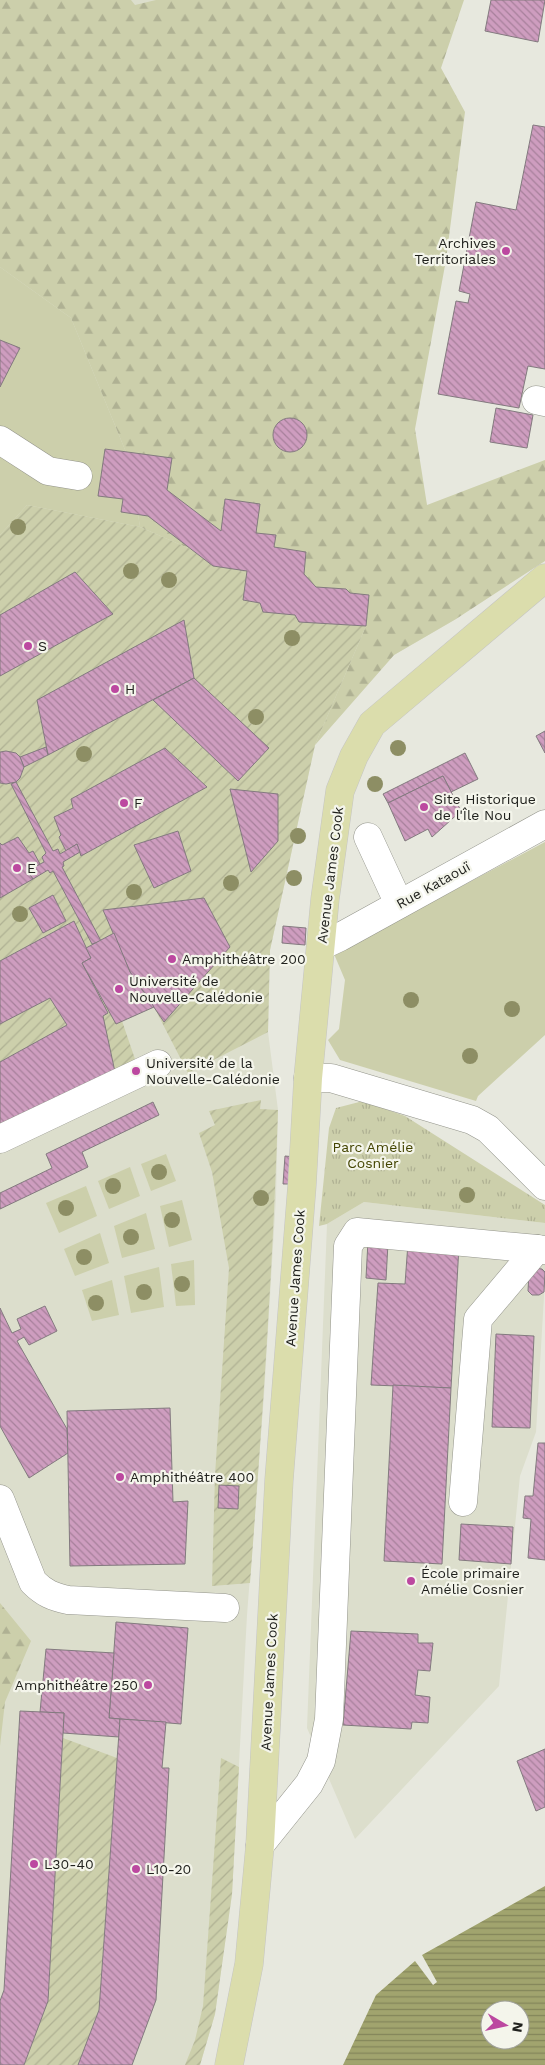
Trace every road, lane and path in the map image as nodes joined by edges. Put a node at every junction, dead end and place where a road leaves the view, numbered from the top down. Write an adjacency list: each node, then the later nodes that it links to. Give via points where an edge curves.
1 (0, 440): 2 (street, via 48,471)
2 (78, 476)
3 (545, 578): 7 (main road, Avenue James Cook, via 372,724 340,791)
4 (545, 824): 6 (street, Rue Kataouï)
5 (368, 836): 6 (street)
6 (399, 904): 7 (street, Rue Kataouï)
7 (321, 946): 9 (main road, Avenue James Cook)
8 (158, 1064): 10 (street)
9 (308, 1078): 11 (street, via 331,1078 472,1120 488,1129); 16 (main road, Avenue James Cook, via 279,1480)
10 (0, 1139)
11 (545, 1186)
12 (541, 1250): 14 (street, via 478,1318); 16 (street, via 356,1232 348,1246 329,1719 320,1761 309,1784)
13 (0, 1499): 15 (street, via 33,1582 53,1597)
14 (463, 1502)
15 (225, 1608)
16 (260, 1845): 17 (main road, Avenue James Cook, via 249,1964)
17 (229, 2065)

